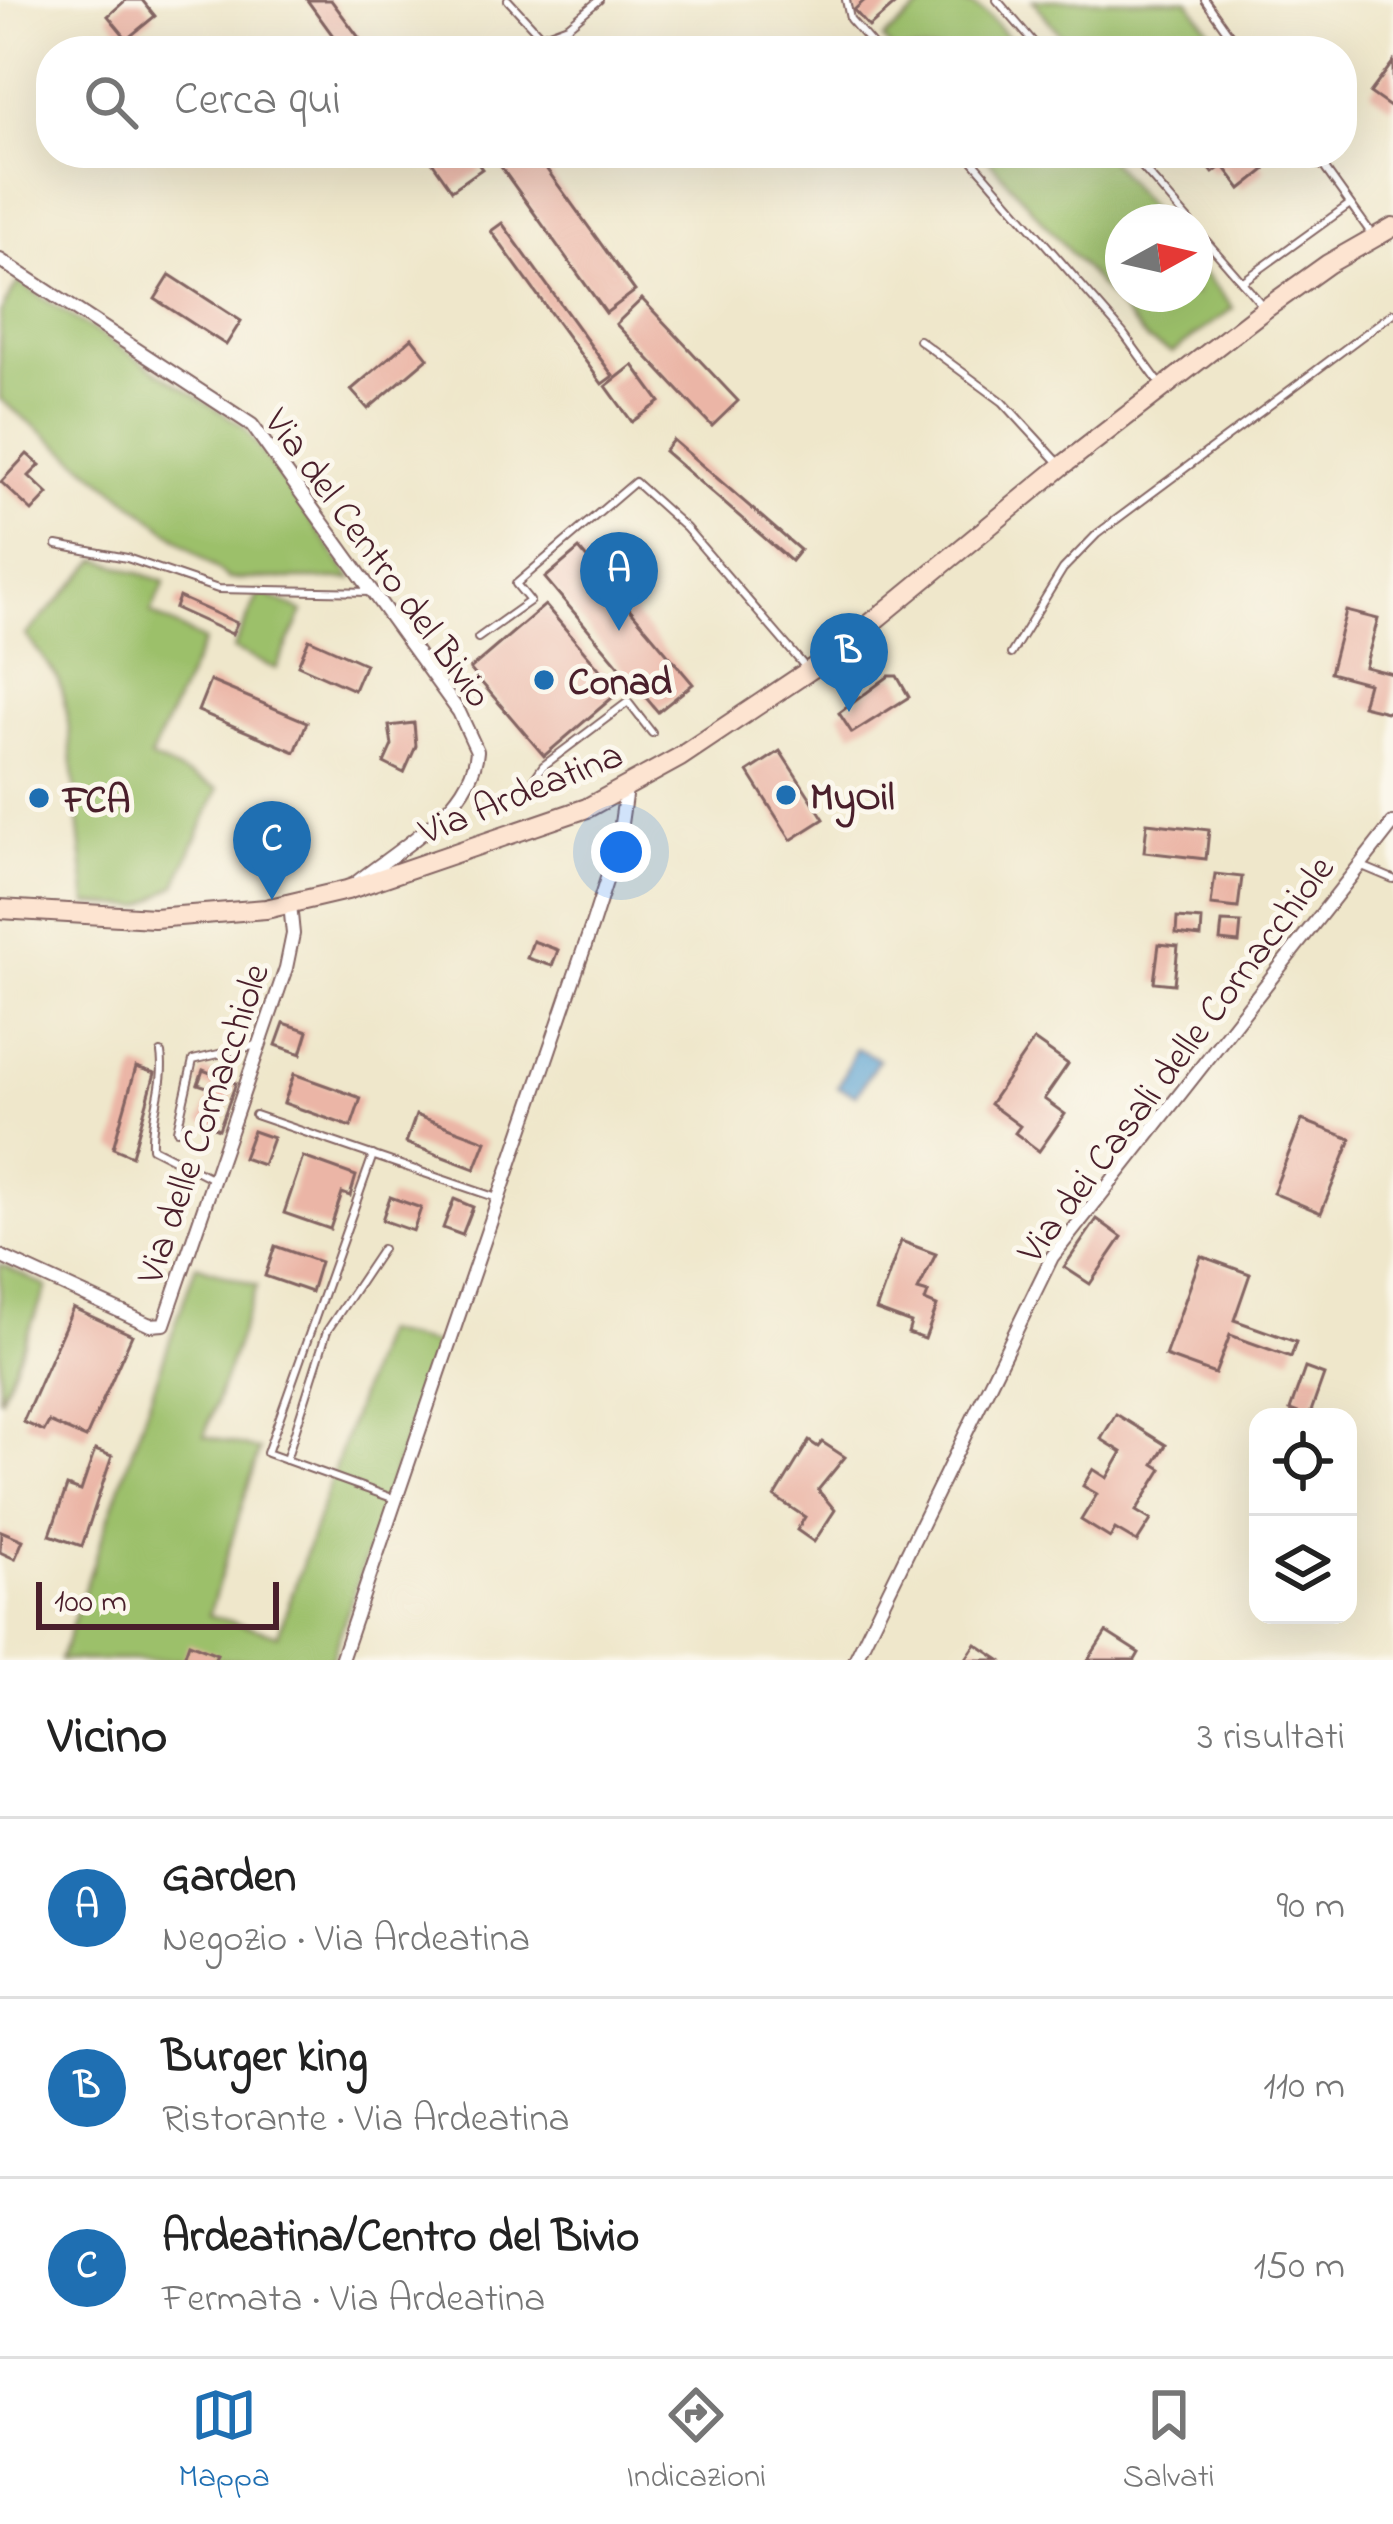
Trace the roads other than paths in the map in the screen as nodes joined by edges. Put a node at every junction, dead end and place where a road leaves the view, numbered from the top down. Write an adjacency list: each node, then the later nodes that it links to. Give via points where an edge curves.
1 (508, 0): 2 (lane, via 541,35 568,26)
2 (599, 0)
3 (847, 0): 6 (lane)
4 (997, 0): 7 (lane)
5 (1205, 0): 8 (lane)
6 (865, 36)
7 (1028, 36)
8 (1230, 36)
9 (980, 168): 22 (lane)
10 (1143, 168): 12 (lane)
11 (1325, 168): 13 (lane)
12 (1174, 204)
13 (1350, 204): 15 (lane); 18 (lane)
14 (1393, 227): 15 (main road, Via Ardeatina)
15 (1374, 238): 19 (main road, Via Ardeatina)
16 (1213, 249): 18 (lane)
17 (0, 260): 25 (street, Via del Centro del Bivio, via 252,425)
18 (1242, 282): 19 (lane)
19 (1265, 309): 22 (main road, Via Ardeatina)
20 (1393, 313): 27 (lane, via 1097,534 1063,569)
21 (919, 340): 23 (lane, via 1003,402)
22 (1163, 388): 23 (main road, Via Ardeatina)
23 (1062, 466): 28 (main road, Via Ardeatina)
24 (57, 545): 25 (lane, via 127,558 218,590)
25 (373, 592): 35 (street, Via del Centro del Bivio, via 459,712 478,756 431,824)
26 (478, 638): 28 (lane, via 530,601 516,584 635,482 686,528)
27 (1011, 655)
28 (809, 672): 30 (main road, Via Ardeatina)
29 (652, 733): 31 (lane, via 628,702 543,766)
30 (626, 789): 35 (main road, Via Ardeatina, via 543,826); 44 (street, via 618,844)
31 (523, 795)
32 (1393, 824): 33 (street, Via dei Casali delle Cornacchiole)
33 (1358, 865): 34 (lane); 50 (street, Via dei Casali delle Cornacchiole, via 1052,1257)
34 (1393, 879)
35 (347, 890): 36 (main road, Via Ardeatina)
36 (290, 904): 37 (main road, Via Ardeatina, via 154,918); 38 (street, Via delle Cornacchiole, via 291,950)
37 (0, 909)
38 (260, 1044): 41 (lane, via 194,1060); 43 (street, Via delle Cornacchiole)
39 (161, 1053): 43 (lane, via 152,1148)
40 (255, 1115): 42 (lane)
41 (177, 1130)
42 (373, 1155): 44 (lane); 47 (lane, via 267,1453)
43 (214, 1180): 46 (street, Via delle Cornacchiole, via 160,1327)
44 (501, 1199): 48 (street)
45 (382, 1249): 47 (lane, via 328,1331)
46 (0, 1256)
47 (286, 1460): 48 (lane)
48 (398, 1500): 49 (street)
49 (340, 1660)
50 (855, 1660)

